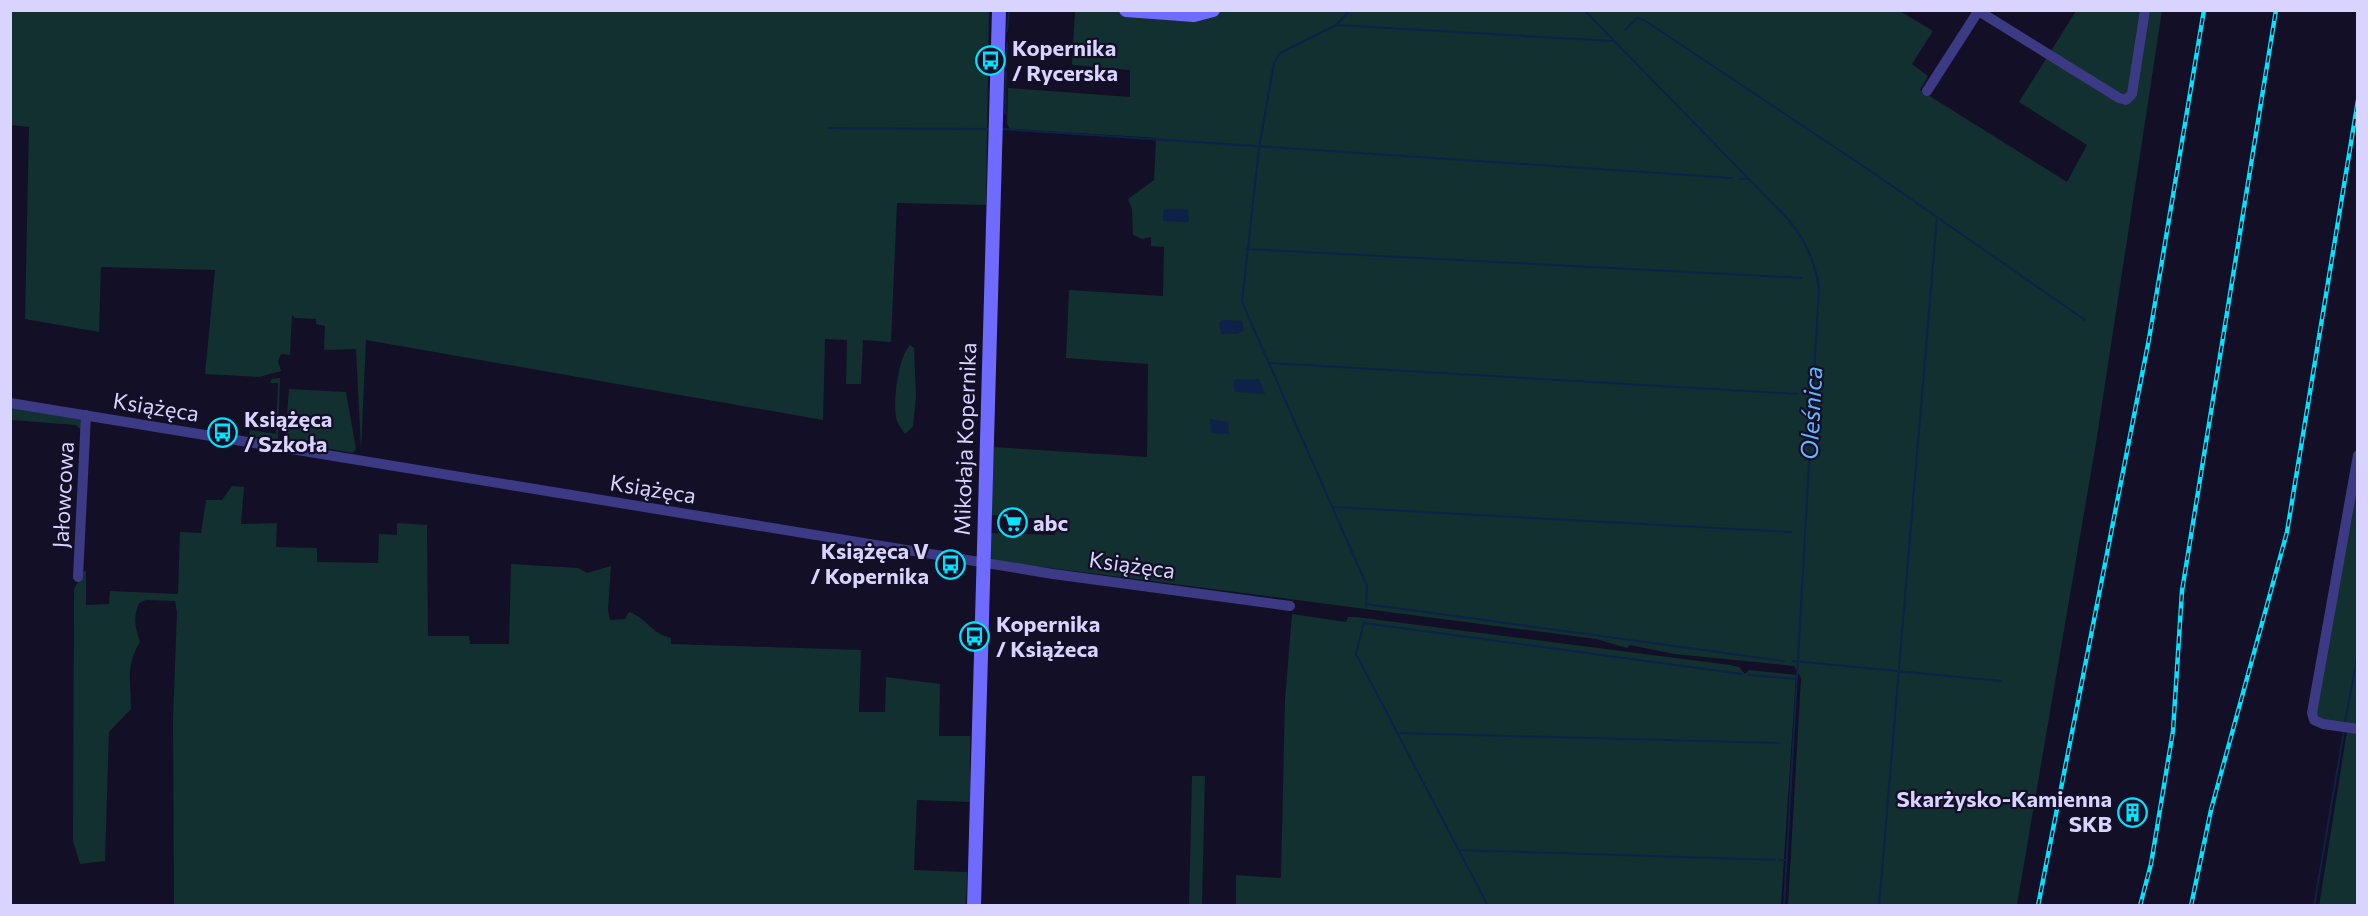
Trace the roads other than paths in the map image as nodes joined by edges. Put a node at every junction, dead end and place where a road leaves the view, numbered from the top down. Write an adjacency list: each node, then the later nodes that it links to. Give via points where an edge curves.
1 (999, 10): 10 (street, Mikołaja Kopernika)
2 (1126, 10): 3 (street, via 1194,15)
3 (1213, 10)
4 (2145, 10): 5 (street, via 2132,94 2126,100)
5 (1978, 11): 6 (street)
6 (1928, 91)
7 (10, 403): 8 (street, Książęca)
8 (86, 415): 10 (street, Książęca); 11 (street, Jałowcowa)
9 (2358, 455): 13 (street, via 2312,712 2317,722)
10 (983, 562): 12 (street, Książęca); 14 (street, Mikołaja Kopernika)
11 (78, 577)
12 (1290, 606)
13 (2358, 729)
14 (974, 906)

